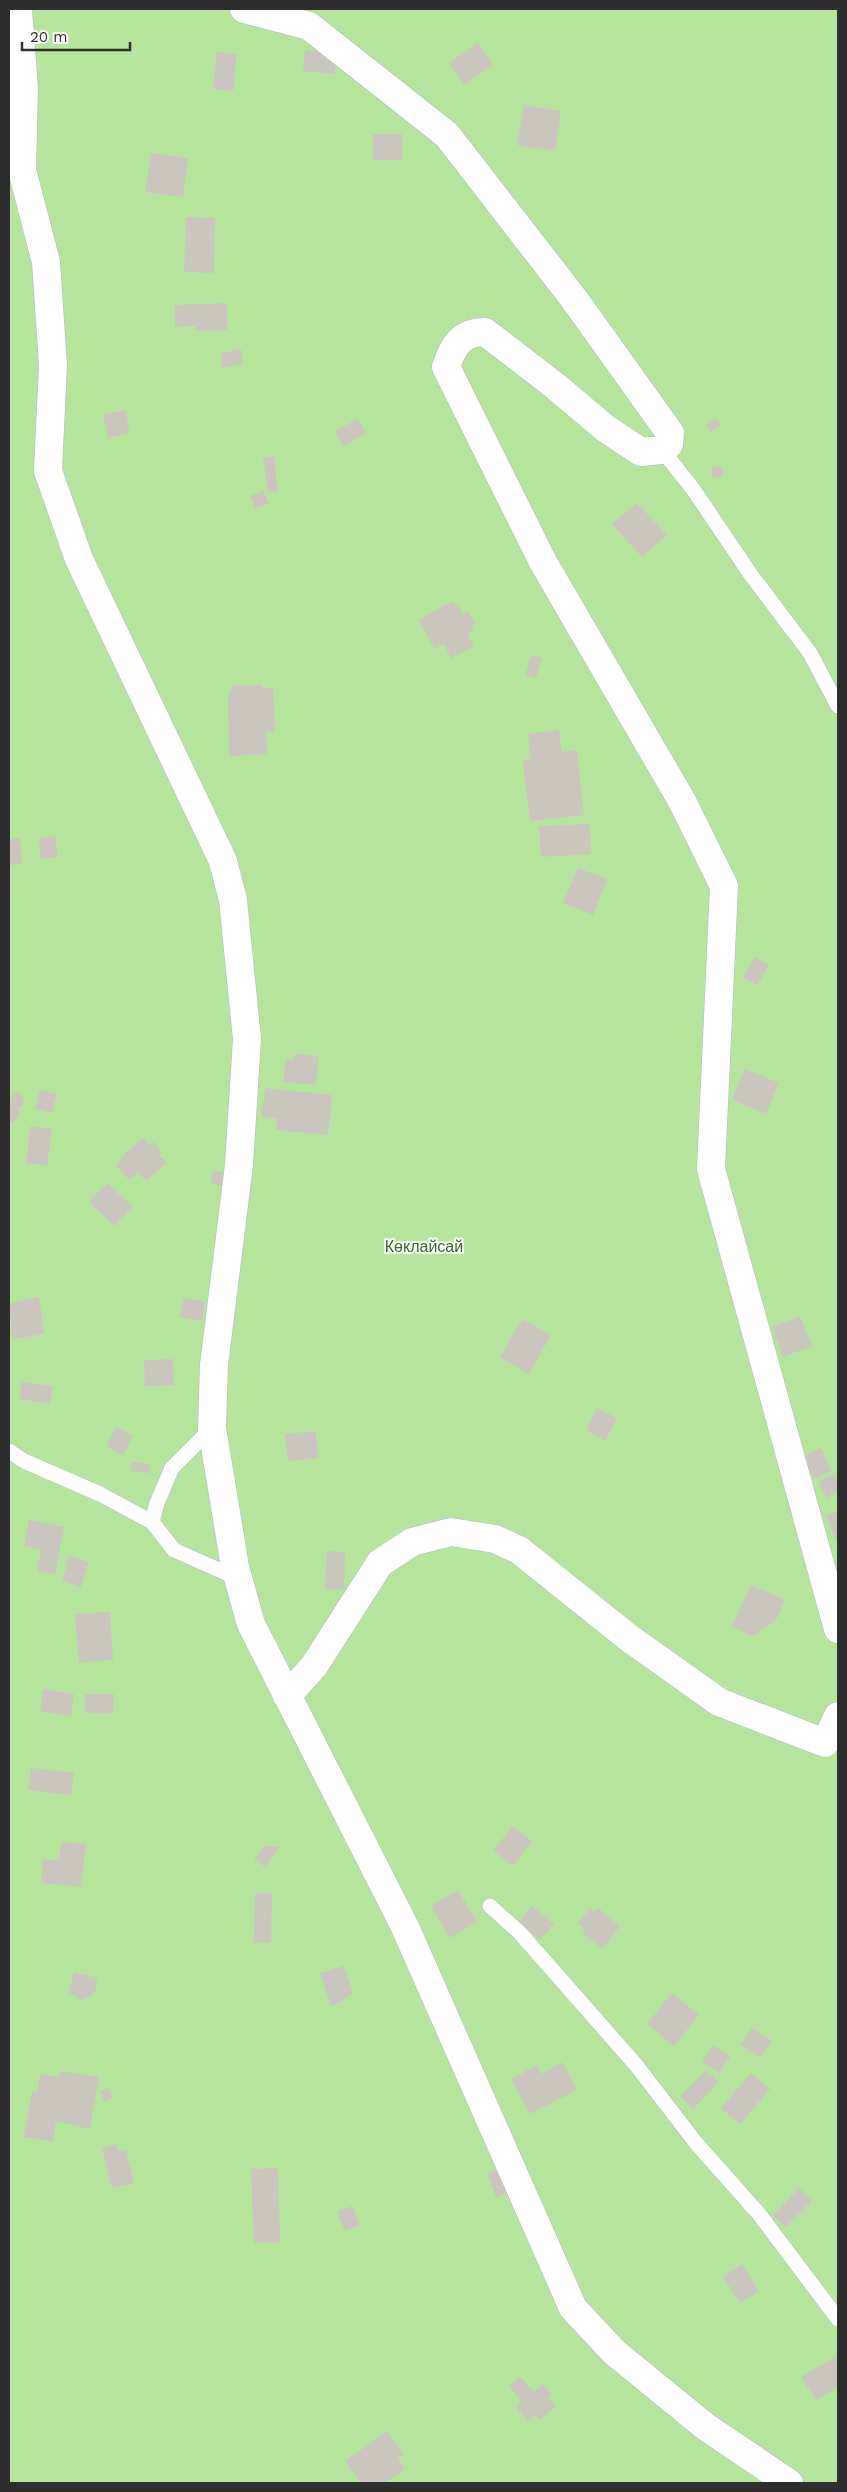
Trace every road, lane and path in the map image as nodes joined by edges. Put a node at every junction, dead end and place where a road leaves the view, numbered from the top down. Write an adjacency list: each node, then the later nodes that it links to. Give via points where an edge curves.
1 (18, 9): 5 (street, via 24,89 22,170 47,271 53,365 48,471 80,559 223,861 234,900 247,1039 239,1165 214,1365)
2 (244, 9): 3 (street, via 309,26 447,135 574,299 670,433 669,444)
3 (662, 450): 4 (lane, via 693,489 750,575 810,653); 9 (street, via 641,452 605,428 484,332 471,332 450,353 446,367 543,562 682,801 724,886 711,1168)
4 (838, 706)
5 (212, 1428): 7 (lane, via 172,1468); 8 (street)
6 (9, 1451): 7 (lane)
7 (152, 1522): 8 (lane, via 174,1550)
8 (237, 1578): 10 (street, via 251,1624)
9 (838, 1629)
10 (288, 1696): 11 (street, via 314,1666 380,1563 412,1542 451,1532 495,1539 519,1550 629,1638 719,1702 825,1743); 14 (street, via 405,1927 573,2308 614,2352 706,2427)
11 (838, 1716)
12 (490, 1906): 13 (lane, via 520,1933 636,2066 696,2144 759,2214)
13 (838, 2319)
14 (789, 2483)

